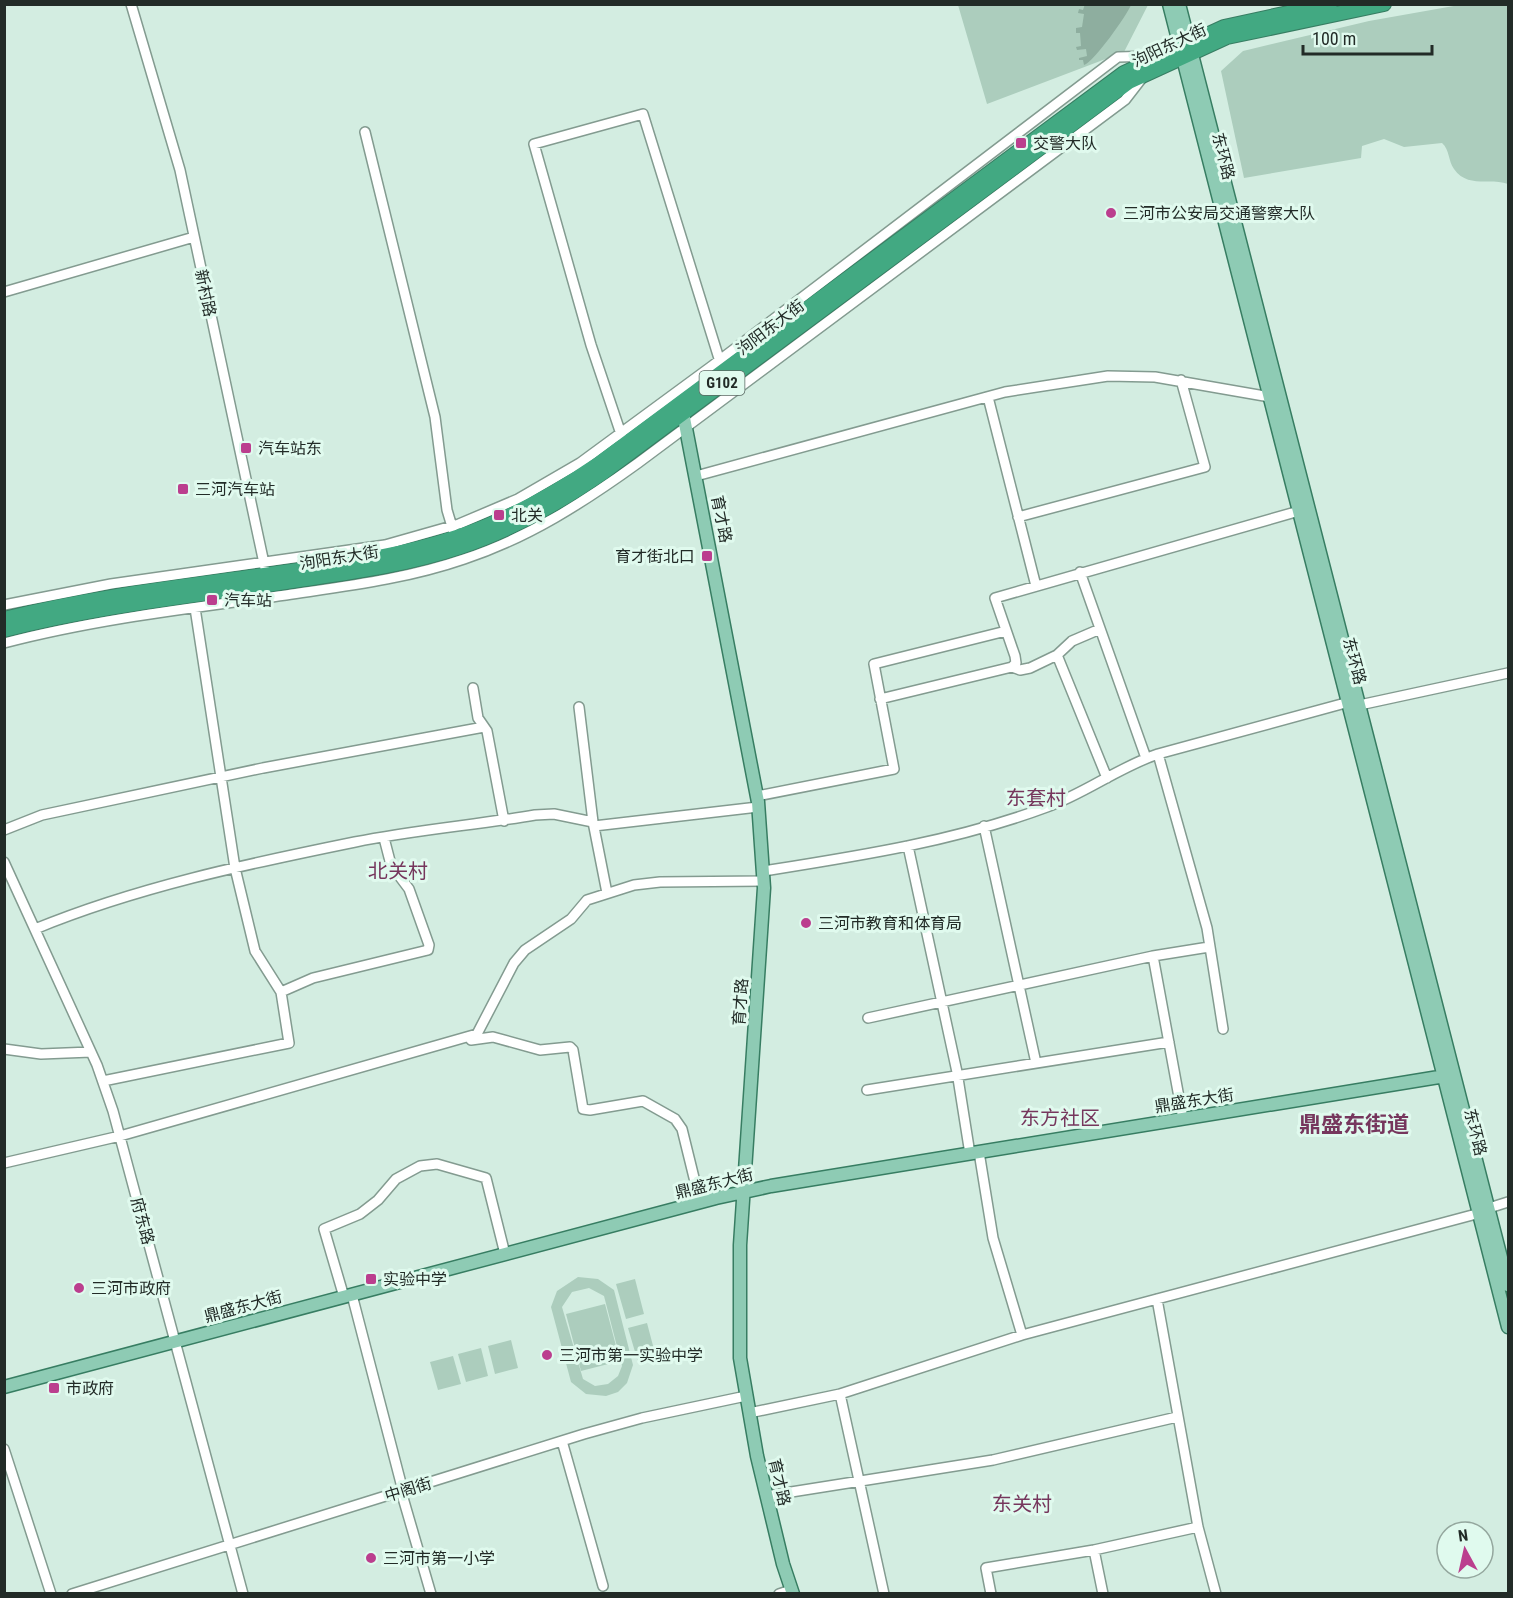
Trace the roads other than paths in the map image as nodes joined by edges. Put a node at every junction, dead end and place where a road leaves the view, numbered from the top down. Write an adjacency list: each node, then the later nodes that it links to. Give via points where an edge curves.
1 (131, 4): 8 (street, 新村路, via 180,170)
2 (1168, 4): 6 (main road, 东环路)
3 (1179, 4): 6 (main road, 东环路)
4 (1330, 4): 6 (highway, 泃阳东大街 / G102, via 1224,27)
5 (1384, 4): 6 (highway, 泃阳东大街 / G102)
6 (1185, 49): 10 (highway, 泃阳东大街 / G102, via 1157,56 1113,80); 13 (main road, 东环路); 14 (highway, 泃阳东大街 / G102, via 1118,89 1058,132); 35 (main road, 东环路)
7 (365, 132): 19 (street, via 435,417 445,499)
8 (194, 237): 9 (street); 21 (street, 新村路)
9 (4, 292)
10 (721, 365): 15 (highway, 泃阳东大街 / G102); 15 (street, via 643,114 534,144)
11 (1181, 380): 12 (street, via 1107,376); 13 (street); 18 (street, via 1205,468)
12 (988, 397): 16 (street); 18 (street)
13 (1270, 397): 17 (main road, 东环路)
14 (684, 420): 16 (main road, 育才路); 21 (highway, 泃阳东大街 / G102, via 581,488 484,538 398,564); 24 (street, via 588,499 489,550 381,580)
15 (622, 439): 19 (highway, 泃阳东大街 / G102, via 550,495 481,529)
16 (696, 476): 42 (main road, 育才路)
17 (1299, 511): 20 (street); 35 (main road, 东环路)
18 (1018, 517): 22 (street)
19 (454, 532): 21 (highway, 泃阳东大街 / G102, via 377,558)
20 (1080, 572): 22 (street); 26 (street)
21 (266, 574): 23 (street, via 111,584); 25 (highway, 泃阳东大街 / G102); 27 (highway, 泃阳东大街 / G102)
22 (1036, 586): 28 (street, via 995,598)
23 (4, 605)
24 (195, 609): 29 (street); 40 (street)
25 (4, 619)
26 (1100, 629): 30 (street, via 1072,641); 39 (street)
27 (4, 630)
28 (1006, 631): 31 (street, via 1015,656); 34 (street, via 874,664)
29 (4, 643)
30 (1057, 655): 31 (street, via 1030,668); 41 (street)
31 (1012, 667): 34 (street)
32 (1509, 673): 35 (street)
33 (473, 688): 37 (street, via 478,718)
34 (880, 699): 42 (street, via 894,769)
35 (1353, 705): 38 (street); 67 (main road, 东环路); 77 (main road, 东环路)
36 (579, 707): 44 (street)
37 (484, 727): 40 (street); 43 (street)
38 (1158, 754): 39 (street); 54 (street)
39 (1146, 758): 41 (street)
40 (220, 778): 46 (street, via 42,815); 50 (street)
41 (1107, 778): 45 (street, via 1048,807)
42 (758, 802): 44 (street); 51 (main road, 育才路)
43 (504, 821): 44 (street, via 554,814); 47 (street)
44 (593, 824): 52 (street)
45 (984, 826): 48 (street); 56 (street)
46 (4, 830)
47 (384, 838): 50 (street); 57 (street, via 393,869 409,889 428,950 313,978)
48 (908, 846): 51 (street); 58 (street)
49 (4, 862): 53 (street, 府东路)
50 (236, 868): 53 (street, via 80,910); 57 (street, via 255,951)
51 (764, 876): 52 (street, via 660,882); 74 (main road, 育才路)
52 (607, 892): 61 (street, via 587,900 571,919 525,950 514,963 483,1026)
53 (35, 929): 64 (street, 府东路)
54 (1209, 946): 55 (street); 60 (street)
55 (1153, 956): 56 (street); 62 (street)
56 (1019, 984): 58 (street); 65 (street)
57 (281, 992): 68 (street, via 289,1043)
58 (942, 1001): 59 (street); 66 (street)
59 (868, 1018)
60 (1223, 1029)
61 (466, 1039): 71 (street); 75 (street, via 493,1037 540,1050 570,1047 583,1108 643,1101 675,1119 682,1129)
62 (1169, 1042): 65 (street); 70 (street)
63 (4, 1049): 64 (street, via 41,1054)
64 (91, 1052): 68 (street, 府东路)
65 (1036, 1063): 66 (street)
66 (958, 1076): 69 (street); 72 (street)
67 (1444, 1076): 70 (main road, 鼎盛东大街); 77 (main road, 东环路)
68 (103, 1081): 71 (street, 府东路)
69 (867, 1090)
70 (1183, 1119): 72 (main road, 鼎盛东大街)
71 (120, 1136): 73 (street); 84 (street, 府东路)
72 (974, 1153): 74 (main road, 鼎盛东大街); 83 (street, via 993,1238)
73 (4, 1163)
74 (743, 1192): 75 (main road, 鼎盛东大街); 87 (main road, 育才路, via 738,1296)
75 (700, 1202): 78 (main road, 鼎盛东大街)
76 (1509, 1202): 77 (street)
77 (1484, 1210): 79 (main road, 东环路); 81 (street); 82 (main road, 东环路)
78 (505, 1254): 80 (main road, 鼎盛东大街); 80 (street, via 486,1178 437,1164 420,1166 396,1179 360,1214 324,1229)
79 (1509, 1285)
80 (348, 1296): 84 (main road, 鼎盛东大街); 93 (street)
81 (1157, 1299): 83 (street); 89 (street)
82 (1509, 1327)
83 (1022, 1335): 86 (street)
84 (175, 1341): 85 (main road, 鼎盛东大街); 96 (street, 府东路)
85 (4, 1387)
86 (840, 1394): 88 (street); 92 (street)
87 (746, 1396): 88 (main road, 育才路); 90 (street, 中阁街, via 642,1418)
88 (749, 1413): 94 (main road, 育才路)
89 (1178, 1417): 92 (street, via 993,1460); 95 (street)
90 (562, 1441): 93 (street, 中阁街); 98 (street)
91 (4, 1449): 100 (street)
92 (861, 1482): 94 (street); 104 (street)
93 (402, 1491): 96 (street, 中阁街); 103 (street)
94 (766, 1496): 99 (main road, 育才路)
95 (1198, 1527): 97 (street); 107 (street)
96 (230, 1544): 101 (street, 中阁街); 102 (street, 府东路)
97 (1094, 1550): 105 (street, via 986,1568); 106 (street)
98 (603, 1586)
99 (788, 1592)
100 (51, 1593)
101 (72, 1593)
102 (243, 1593)
103 (431, 1593)
104 (884, 1593)
105 (991, 1593)
106 (1103, 1593)
107 (1216, 1593)

